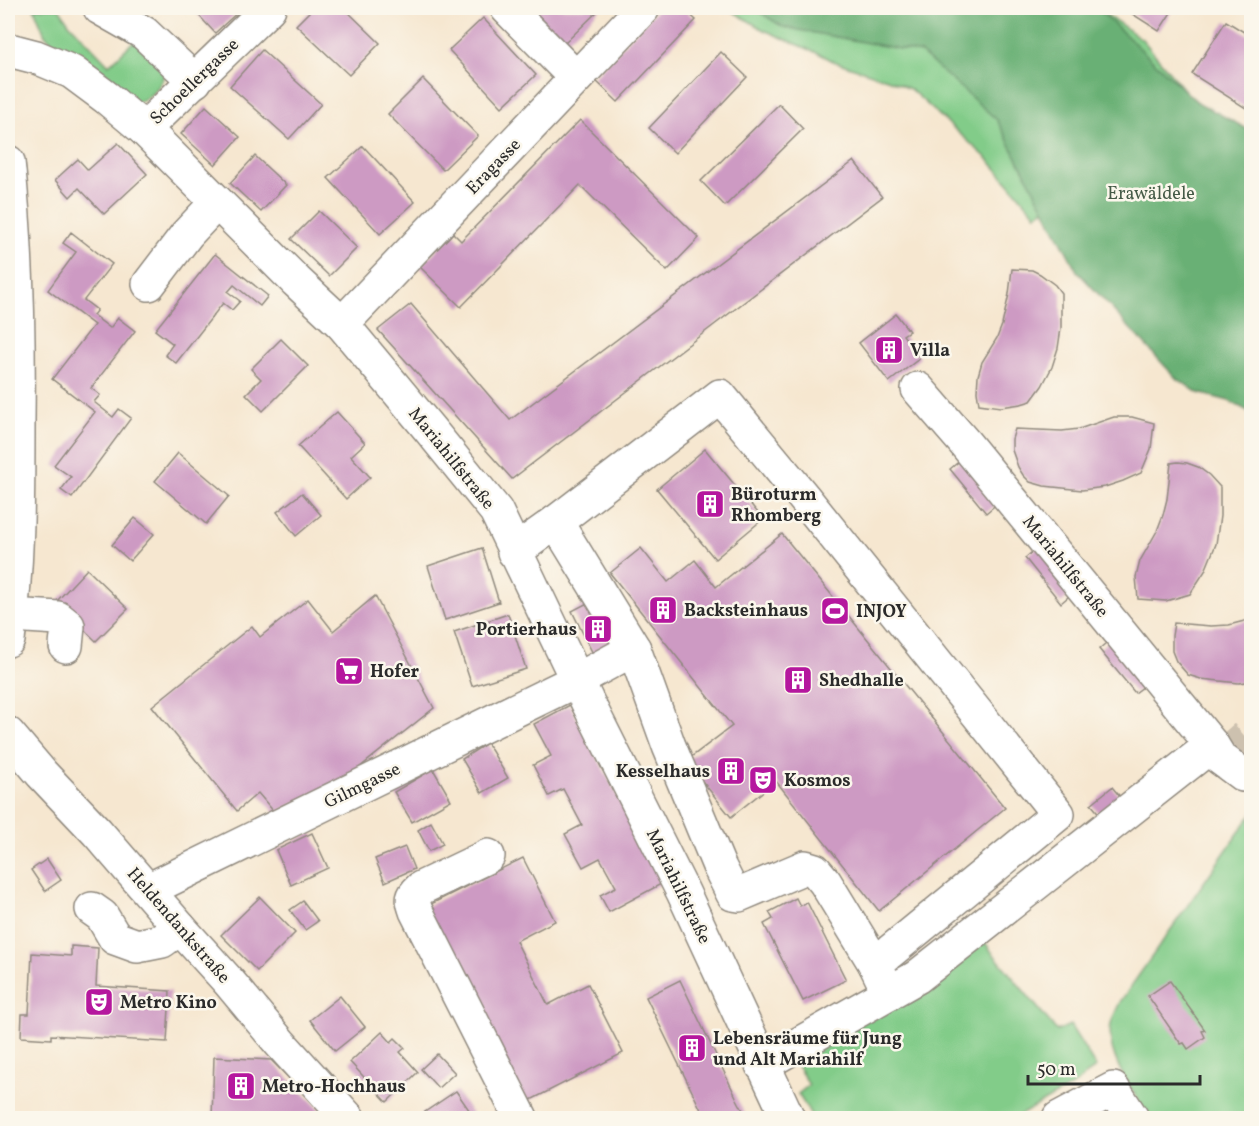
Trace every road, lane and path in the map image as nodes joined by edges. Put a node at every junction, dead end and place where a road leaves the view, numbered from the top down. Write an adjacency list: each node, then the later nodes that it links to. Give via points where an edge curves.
1 (100, 8): 7 (street, via 144,33)
2 (269, 8): 7 (street, Schoellergasse)
3 (507, 8): 6 (street)
4 (643, 8): 6 (street, Eragasse)
5 (8, 52): 8 (street, Mariahilfstraße, via 36,57 72,72)
6 (576, 78): 12 (street, Eragasse)
7 (195, 81): 8 (street, Schoellergasse)
8 (144, 129): 10 (street, Mariahilfstraße)
9 (8, 162): 16 (street, via 19,349 18,498)
10 (217, 202): 11 (street); 12 (street, Mariahilfstraße)
11 (148, 284)
12 (342, 324): 15 (street, Mariahilfstraße, via 496,512)
13 (918, 389): 21 (street, Mariahilfstraße)
14 (556, 522): 15 (street); 18 (street); 27 (street, via 720,396 1058,814)
15 (514, 552): 19 (street, Mariahilfstraße)
16 (9, 627): 17 (street, via 58,618 68,626)
17 (66, 646)
18 (634, 649): 19 (street, Gilmgasse); 27 (street, via 669,746 733,894 739,895 805,867 815,870)
19 (577, 680): 24 (street, Gilmgasse); 28 (street, Mariahilfstraße, via 683,892)
20 (8, 734): 24 (street, Heldendankstraße)
21 (1212, 745): 22 (street, Mariahilfstraße, via 1220,758); 27 (street, via 916,977)
22 (1243, 775)
23 (488, 856): 30 (street, via 421,888 412,899)
24 (148, 891): 26 (street, Heldendankstraße)
25 (92, 909): 26 (street, via 102,916 115,938 137,946 162,941)
26 (180, 928): 29 (street, Heldendankstraße)
27 (882, 978): 28 (street)
28 (762, 1065): 31 (street, Mariahilfstraße)
29 (348, 1119)
30 (521, 1119)
31 (788, 1119)
32 (1059, 1119): 33 (street, via 1113,1089)
33 (1132, 1119)

